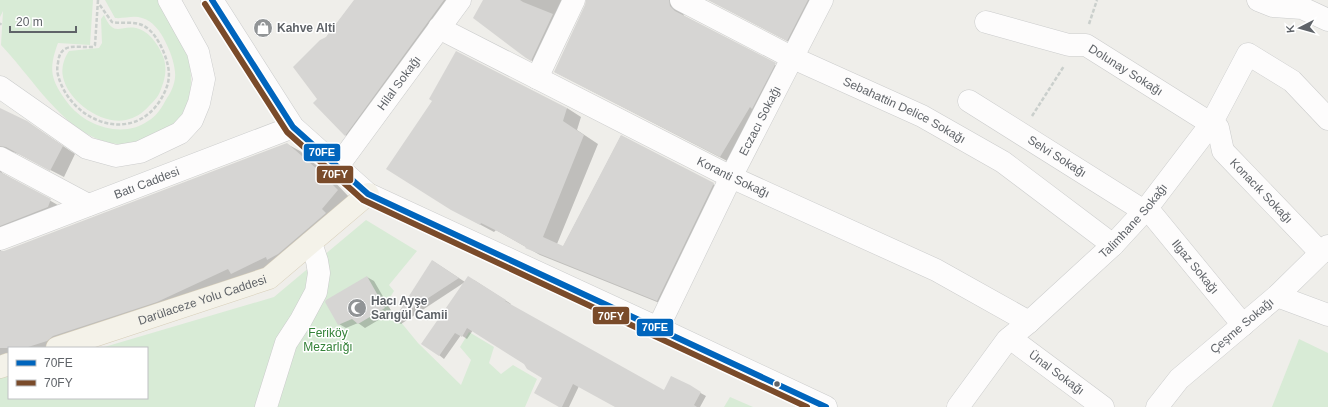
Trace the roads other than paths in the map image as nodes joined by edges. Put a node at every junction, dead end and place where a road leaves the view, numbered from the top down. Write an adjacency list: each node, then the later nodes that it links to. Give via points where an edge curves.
1 (169, 0): 14 (street, via 198,52 204,79 192,120 180,133 140,152 116,156 87,148)
2 (212, 0): 18 (street)
3 (460, 0): 11 (street, Hilal Sokağı)
4 (574, 0): 13 (street)
5 (681, 0): 12 (street, Sebahattin Delice Sokağı)
6 (822, 0): 12 (street, Eczacı Sokağı)
7 (1258, 0): 8 (street, via 1273,6)
8 (1304, 4): 9 (street)
9 (1328, 20)
10 (986, 22): 17 (street, Dolunay Sokağı, via 1069,45 1086,45)
11 (439, 28): 13 (street, Koranti Sokağı); 20 (street, Hilal Sokağı)
12 (791, 57): 21 (street, Eczacı Sokağı); 27 (street, Sebahattin Delice Sokağı, via 922,116 1003,162)
13 (537, 78): 21 (street, Koranti Sokağı)
14 (0, 87)
15 (969, 101): 24 (street, Selvi Sokağı)
16 (1328, 119): 17 (street, Talimhane Sokağı, via 1292,81 1248,54)
17 (1211, 124): 24 (street, Talimhane Sokağı); 28 (street, Konacık Sokağı, via 1218,128 1223,151)
18 (293, 127): 20 (street); 23 (street, Batı Caddesi)
19 (0, 158): 23 (street)
20 (338, 166): 22 (street)
21 (731, 177): 31 (street, Koranti Sokağı, via 936,270); 33 (street, Eczacı Sokağı)
22 (368, 194): 26 (main road, Darülaceze Yolu Caddesi); 33 (street)
23 (88, 205): 25 (street, Batı Caddesi)
24 (1146, 210): 27 (street, Talimhane Sokağı); 32 (street, Ilgaz Sokağı)
25 (0, 239)
26 (311, 243): 35 (main road, Darülaceze Yolu Caddesi, via 269,278); 36 (street, via 319,272 316,292 286,343)
27 (1112, 245): 31 (street, Talimhane Sokağı)
28 (1325, 250): 29 (street, Çeşme Sokağı)
29 (1277, 296): 30 (street); 32 (street, Çeşme Sokağı)
30 (1328, 314)
31 (1029, 322): 34 (street, Talimhane Sokağı)
32 (1244, 325): 40 (street, Çeşme Sokağı, via 1179,379)
33 (658, 328): 37 (street)
34 (1010, 338): 38 (street, Talimhane Sokağı); 39 (street, Ünal Sokağı)
35 (60, 347)
36 (266, 407)
37 (826, 407)
38 (958, 407)
39 (1102, 407)
40 (1157, 407)

